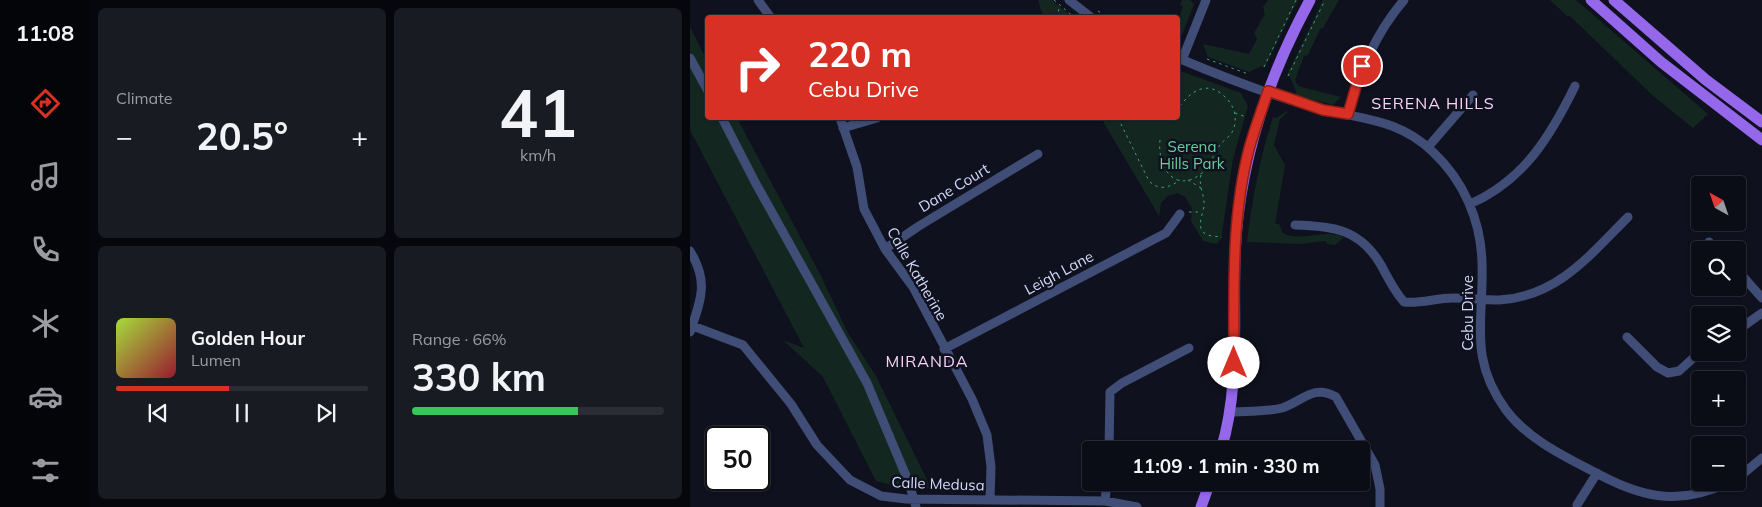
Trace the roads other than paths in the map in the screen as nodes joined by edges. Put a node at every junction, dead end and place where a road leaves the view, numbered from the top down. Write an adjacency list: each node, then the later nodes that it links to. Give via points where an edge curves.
1 (758, 0): 8 (street)
2 (1069, 0): 9 (street)
3 (1206, 0): 11 (street)
4 (1310, 0): 14 (main road)
5 (1404, 0): 16 (street, via 1372,44)
6 (1592, 0): 22 (main road, via 1661,62)
7 (1614, 0): 20 (main road, via 1706,80)
8 (769, 15)
9 (1088, 15)
10 (690, 58): 12 (street)
11 (1180, 59): 14 (street, Cebu Drive)
12 (705, 86)
13 (1575, 86): 25 (street, via 1557,123 1515,177 1500,189)
14 (1268, 91): 16 (street, Cebu Drive, via 1323,110); 41 (main road, via 1249,150 1240,201)
15 (1473, 95): 23 (street)
16 (1348, 114): 23 (street, Cebu Drive, via 1393,125)
17 (723, 120): 50 (street, via 867,383)
18 (841, 120): 21 (street, Calle Katherine)
19 (870, 120): 21 (street)
20 (1762, 122)
21 (843, 128): 29 (street, Calle Katherine, via 858,167 864,208)
22 (1762, 140)
23 (1428, 147): 25 (street, Cebu Drive, via 1450,170)
24 (1038, 154): 29 (street, Dane Court)
25 (1470, 204): 33 (street, Cebu Drive, via 1482,263)
26 (1180, 214): 39 (street, Leigh Lane, via 1166,233)
27 (1628, 217): 33 (street, via 1572,273 1553,286 1517,298)
28 (1295, 224): 33 (street, via 1338,228 1353,235 1368,246 1404,302 1442,298)
29 (886, 249): 39 (street, Calle Katherine, via 913,287)
30 (690, 251): 36 (street, via 700,268 702,290)
31 (1746, 280): 32 (street)
32 (1762, 298)
33 (1480, 300): 46 (street, Cebu Drive, via 1481,357 1487,377 1507,412 1540,441)
34 (1762, 313): 35 (street)
35 (1746, 324)
36 (691, 327): 50 (street, Calle Medusa, via 742,345 791,404 817,445 850,480 881,496)
37 (1627, 337): 40 (street, via 1657,367 1668,373 1679,371)
38 (1189, 348): 42 (street, via 1110,392)
39 (944, 349): 51 (street, Calle Katherine, via 972,399 987,435)
40 (1691, 360)
41 (1230, 412): 43 (main road); 57 (street, via 1281,408 1326,391 1336,397 1375,465)
42 (1109, 441)
43 (1223, 441)
44 (1762, 458): 45 (street)
45 (1746, 471)
46 (1597, 473): 49 (street, Cebu Drive, via 1637,492 1673,498); 53 (street)
47 (1106, 491): 52 (street)
48 (1207, 491): 56 (main road)
49 (1706, 491)
50 (912, 498): 51 (street, Calle Medusa); 54 (street)
51 (990, 499): 52 (street, Calle Medusa)
52 (1105, 501): 55 (street, Calle Medusa)
53 (1577, 505)
54 (916, 507)
55 (1137, 507)
56 (1201, 507)
57 (1380, 507)

